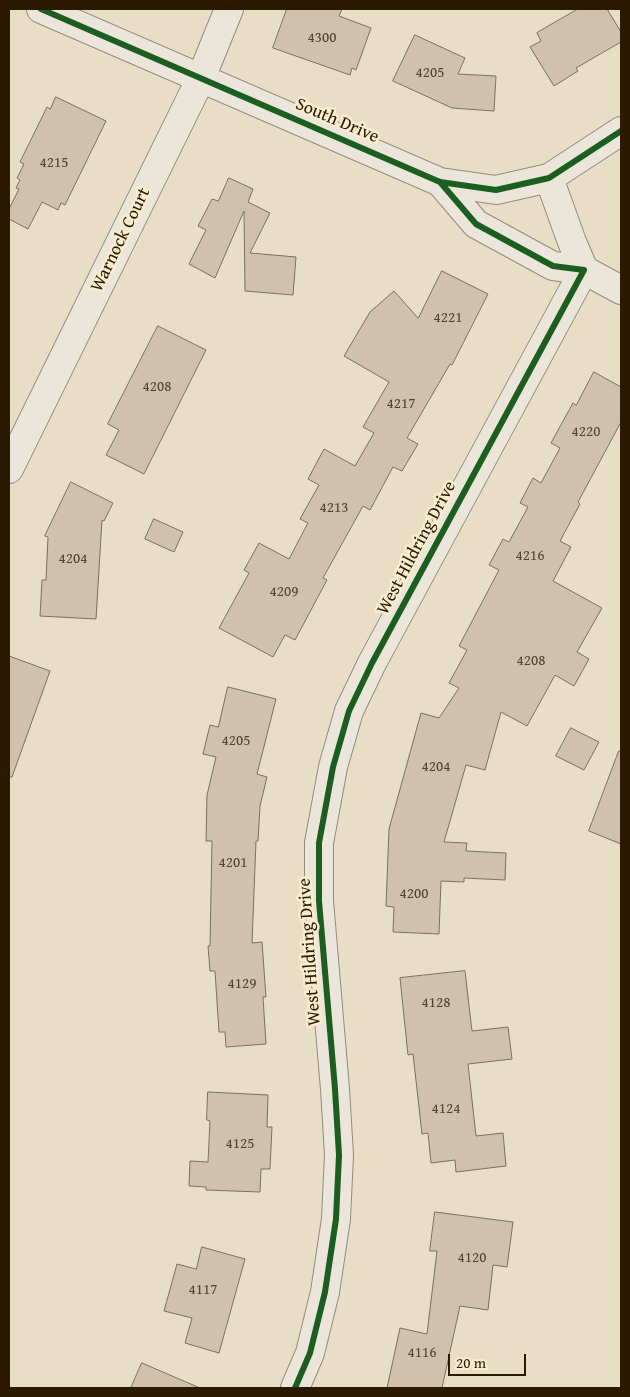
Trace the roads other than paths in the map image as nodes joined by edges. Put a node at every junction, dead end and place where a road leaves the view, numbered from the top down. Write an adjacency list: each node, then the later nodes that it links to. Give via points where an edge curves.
1 (41, 9): 3 (street, South Drive)
2 (229, 9): 3 (street, Warnock Court)
3 (201, 78): 6 (street, South Drive); 9 (street, Warnock Court)
4 (621, 131): 5 (street, South Drive)
5 (549, 178): 6 (street, South Drive, via 496,190); 7 (street)
6 (440, 182): 7 (street, via 476,224 553,266)
7 (584, 270): 8 (street); 10 (street, West Hildring Drive, via 372,663 350,711 333,767 319,843 318,901 339,1155 336,1219 321,1310 310,1353)
8 (621, 290)
9 (9, 469)
10 (294, 1388)

